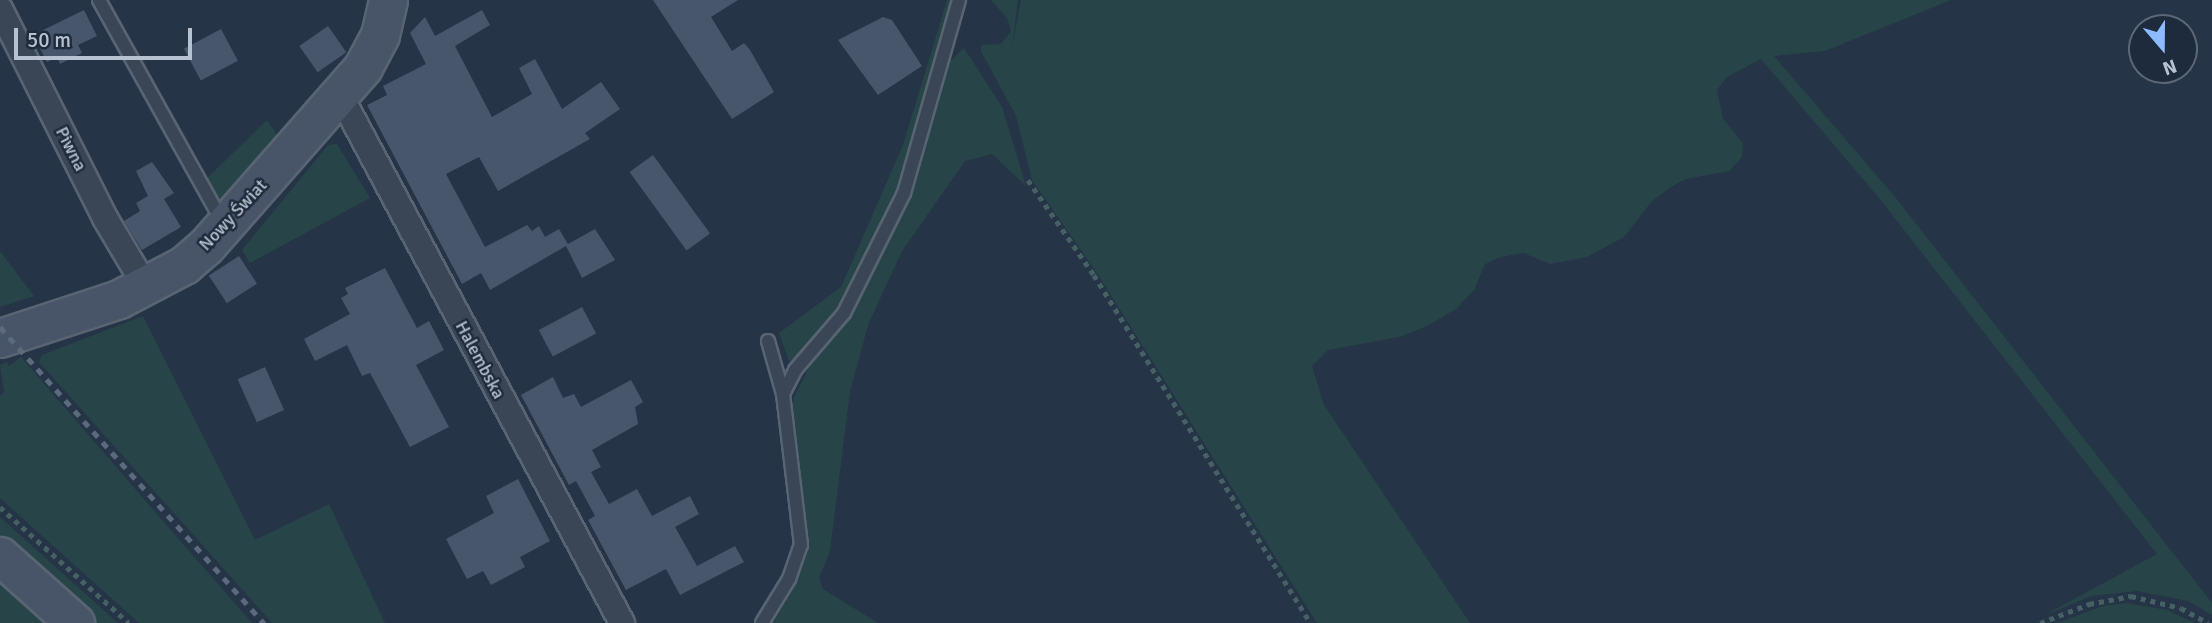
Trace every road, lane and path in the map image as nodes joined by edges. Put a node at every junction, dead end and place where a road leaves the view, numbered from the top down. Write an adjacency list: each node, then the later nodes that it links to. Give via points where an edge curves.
1 (99, 0): 7 (lane, via 214,215)
2 (388, 0): 5 (street, Nowy Świat, via 380,35)
3 (959, 0): 11 (lane, via 904,193 844,313 795,370)
4 (0, 9): 8 (street, Piwna, via 105,218)
5 (341, 95): 7 (street, Nowy Świat); 16 (street, Halembska)
6 (1028, 180): 18 (path, via 1094,275)
7 (226, 226): 8 (street, Nowy Świat, via 184,265)
8 (146, 287): 9 (street, Nowy Świat, via 84,313)
9 (0, 338)
10 (768, 341): 11 (lane)
11 (783, 394): 17 (lane, via 801,545 789,579)
12 (0, 507): 15 (path)
13 (0, 556): 14 (street)
14 (75, 623)
15 (129, 623)
16 (622, 623)
17 (762, 623)
18 (1311, 623)
19 (2040, 623): 20 (path, via 2089,604 2132,596 2180,608)
20 (2208, 623)

